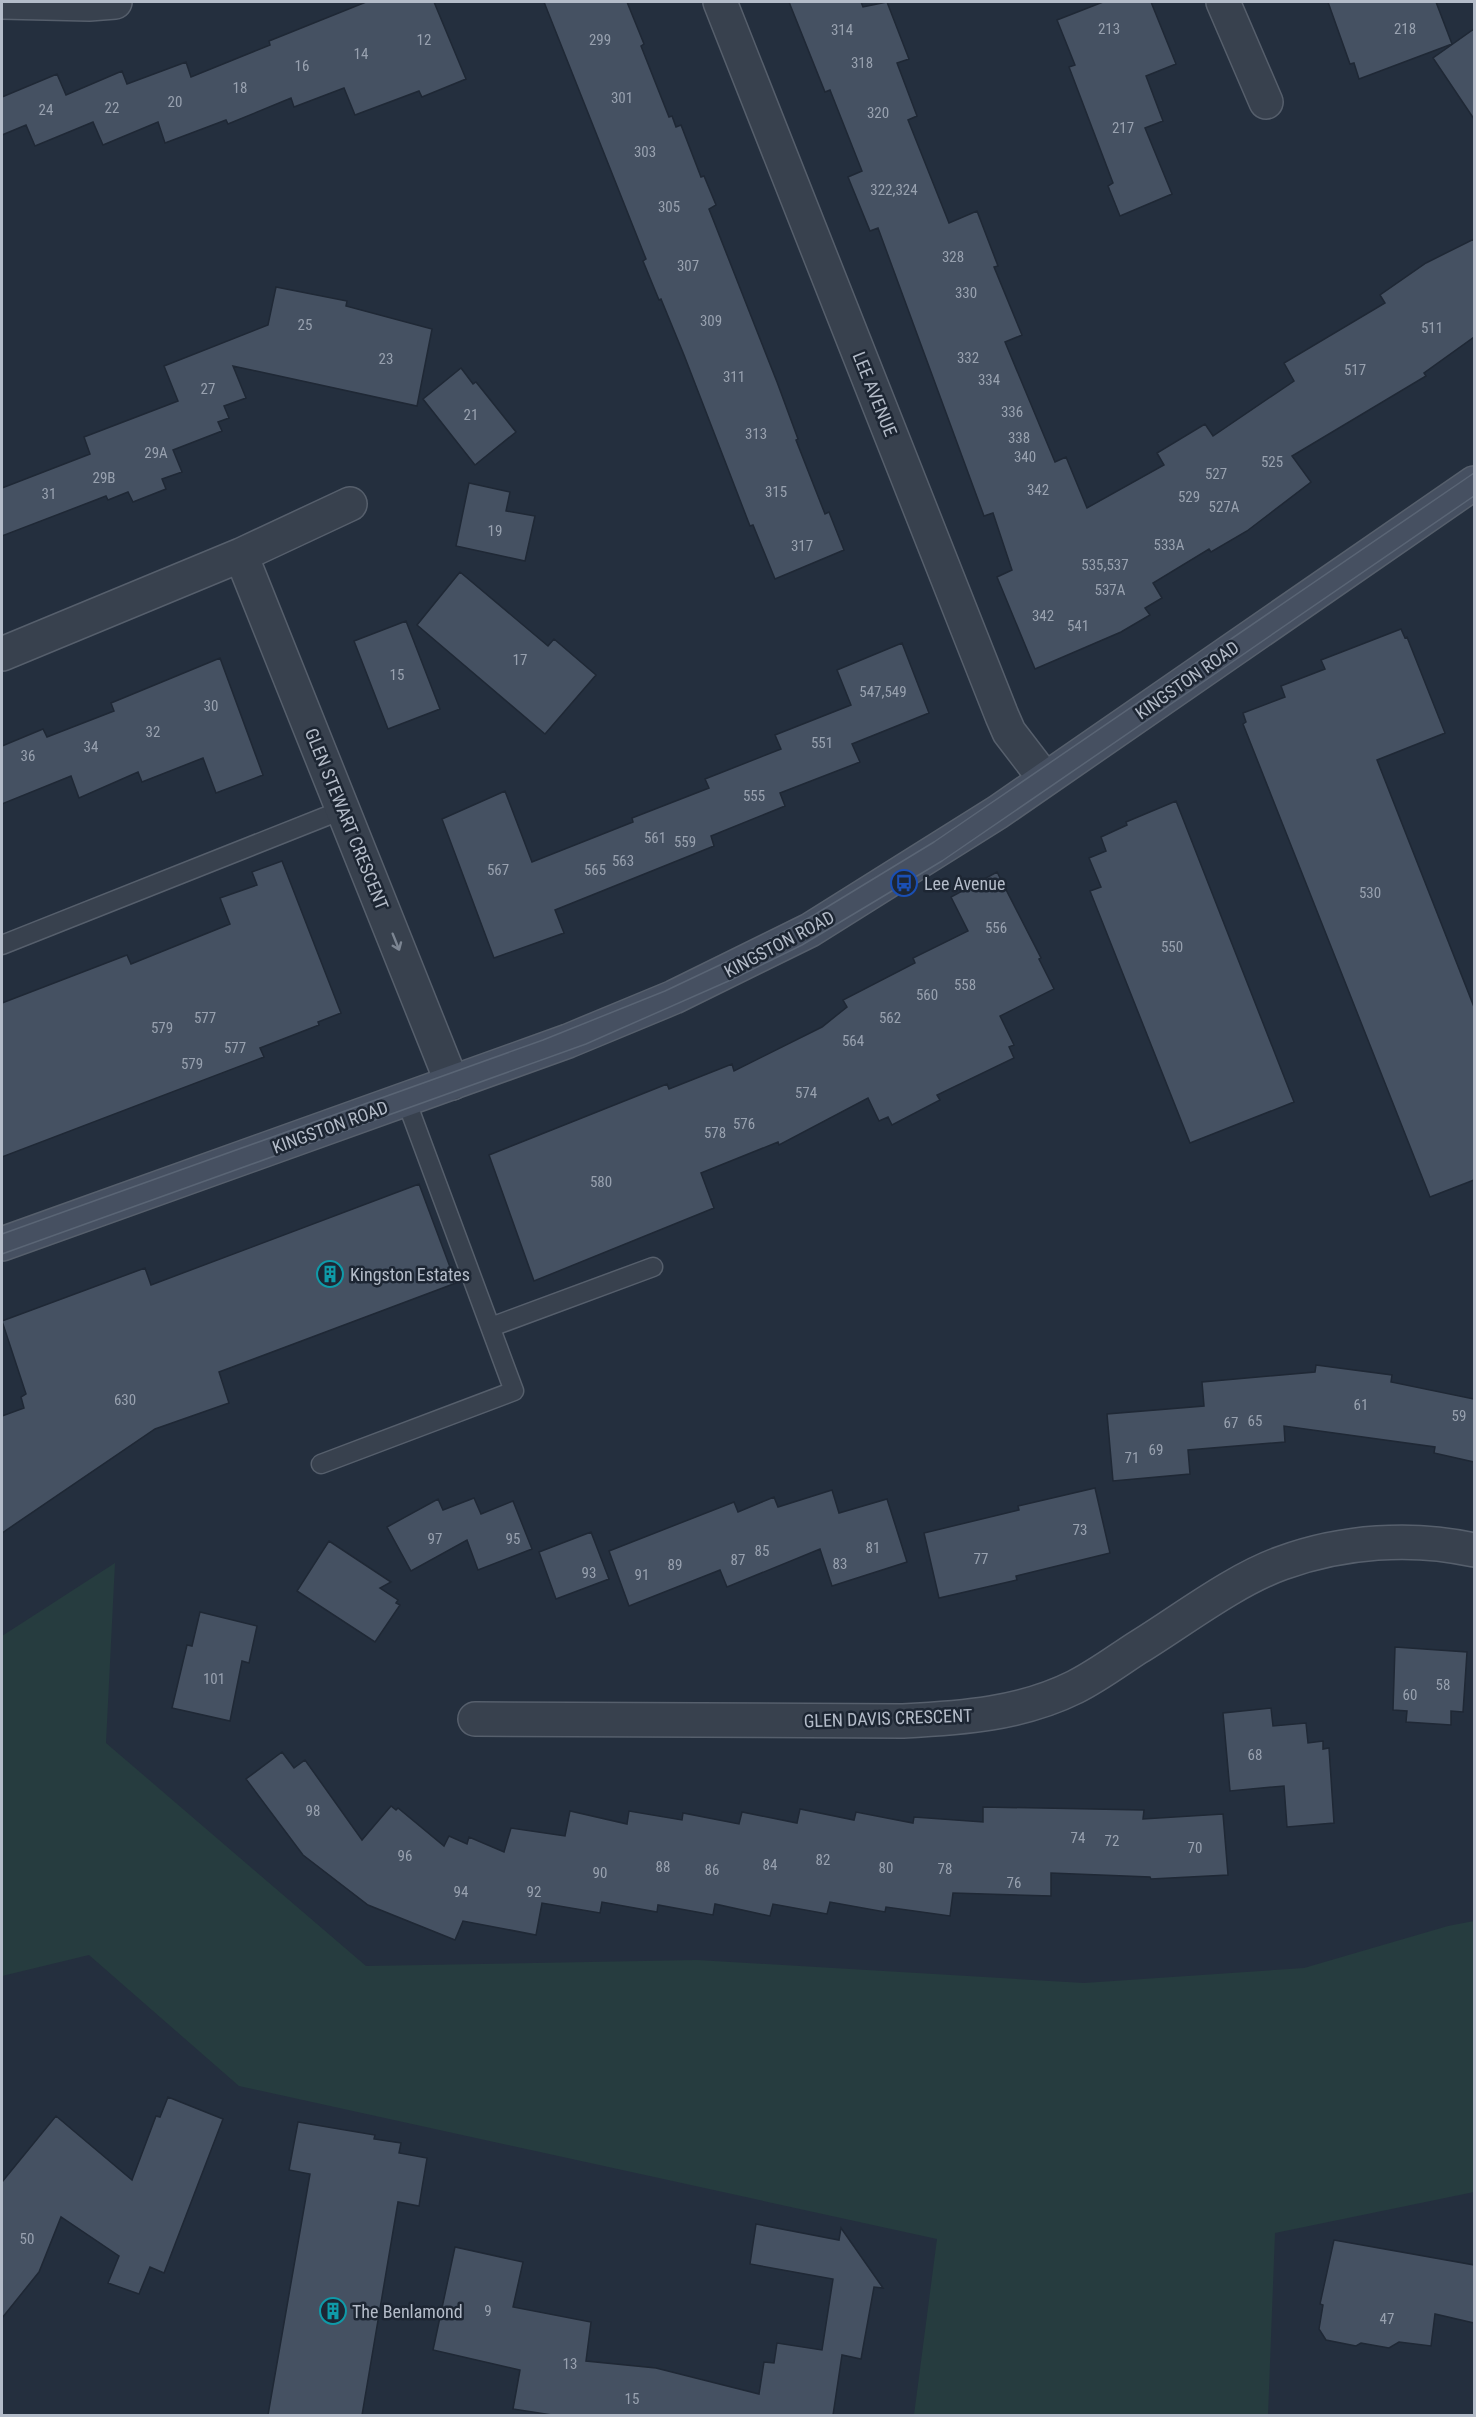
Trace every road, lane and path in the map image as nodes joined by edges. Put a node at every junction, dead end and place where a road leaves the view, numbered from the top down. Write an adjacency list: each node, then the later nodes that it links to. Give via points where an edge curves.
1 (2, 2): 2 (street)
2 (115, 2)
3 (720, 2): 10 (street, LEE AVENUE, via 1002,716 1009,732)
4 (1223, 2): 5 (street)
5 (1266, 102)
6 (1474, 483): 10 (main road, KINGSTON ROAD)
7 (351, 504): 8 (street)
8 (241, 555): 9 (street); 11 (street, GLEN STEWART CRESCENT)
9 (2, 654)
10 (1045, 779): 13 (main road, KINGSTON ROAD, via 810,930 674,997)
11 (342, 810): 12 (lane); 13 (street, GLEN STEWART CRESCENT, one-way to 13)
12 (2, 945)
13 (452, 1083): 14 (main road, KINGSTON ROAD)
14 (406, 1100): 15 (main road, KINGSTON ROAD); 17 (lane)
15 (2, 1244)
16 (653, 1267): 17 (lane)
17 (491, 1327): 18 (lane, via 514,1391)
18 (321, 1464)
19 (1474, 1550): 20 (street, GLEN DAVIS CRESCENT, via 1436,1544 1367,1544 1323,1550 1280,1563 1076,1687 994,1713 903,1721)
20 (475, 1719)

